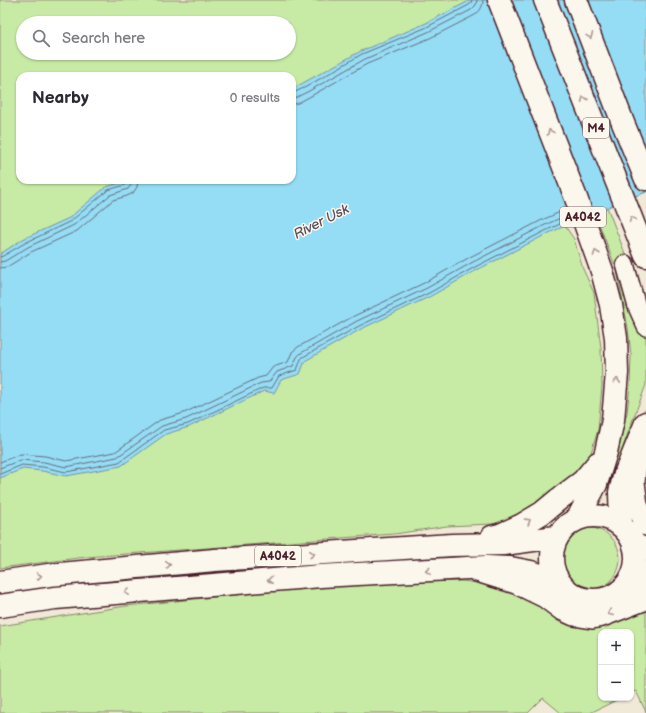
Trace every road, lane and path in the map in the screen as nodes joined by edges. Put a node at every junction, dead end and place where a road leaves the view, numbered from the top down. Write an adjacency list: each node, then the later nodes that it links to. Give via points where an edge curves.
1 (499, 0): 9 (highway, A4042, one-way to 1, via 613,420 617,373 616,338 611,305 602,270 576,198)
2 (545, 0): 5 (highway, M4, one-way to 2)
3 (576, 0): 4 (highway, M4, one-way to 4)
4 (646, 179)
5 (646, 256)
6 (625, 264): 7 (lane, via 637,307)
7 (646, 327)
8 (643, 430): 11 (highway, via 620,492); 12 (main road, via 634,482 637,505)
9 (606, 452): 10 (highway, A4042, via 596,484); 14 (highway, A4042, one-way to 9, via 500,535 542,513 583,481)
10 (578, 518): 11 (highway, via 600,515); 13 (highway, via 569,522)
11 (621, 525): 15 (highway)
12 (646, 525)
13 (556, 537): 14 (highway, A4042, via 503,544); 17 (highway, via 551,559)
14 (452, 545): 18 (highway, A4042, one-way to 14, via 215,560)
15 (640, 547): 19 (highway, via 632,576)
16 (467, 569): 17 (highway, A4042, via 510,568); 20 (main road, A4042, one-way to 16, via 602,616 592,618 574,615 516,583); 21 (highway, A4042, one-way to 21, via 313,576 55,598)
17 (558, 581): 19 (highway, via 565,589 585,600 608,598)
18 (0, 582)
19 (636, 582)
20 (646, 599)
21 (0, 606)

